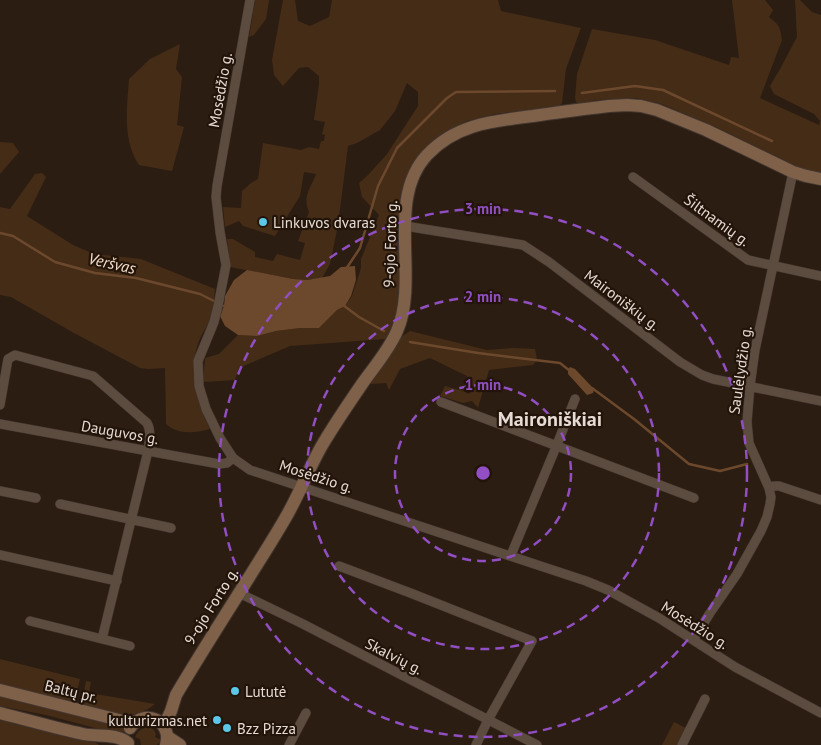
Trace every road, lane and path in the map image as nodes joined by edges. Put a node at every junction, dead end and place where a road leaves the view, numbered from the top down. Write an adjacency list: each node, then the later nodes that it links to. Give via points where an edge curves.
1 (250, 0): 16 (street, Mosėdžio g., via 216,197 226,265 214,322 198,361 206,409)
2 (793, 172): 4 (street, 9-ojo Forto g.); 5 (street, 9-ojo Forto g., via 697,126 641,106 609,106 493,121 458,132 427,155 411,182); 6 (street, Saulėlydžio g.)
3 (633, 177): 6 (street, Šiltnamių g., via 748,260)
4 (821, 179)
5 (405, 226): 8 (street, Maironiškių g., via 523,245 680,362 713,378); 17 (street, 9-ojo Forto g., via 405,292 398,330 323,443)
6 (773, 266): 7 (street, Šiltnamių g.); 8 (street, Saulėlydžio g.)
7 (821, 276)
8 (750, 386): 10 (street, Maironiškių g.); 18 (street, Saulėlydžio g., via 749,443)
9 (575, 398): 14 (street)
10 (821, 401)
11 (441, 402): 14 (street)
12 (0, 405): 15 (street, via 8,359 15,355 93,376 147,423 150,432)
13 (0, 424): 15 (street, Dauguvos g.)
14 (556, 447): 21 (street); 27 (street)
15 (148, 451): 16 (street, Dauguvos g., via 219,464); 24 (street)
16 (233, 458): 17 (street, Mosėdžio g., via 250,470)
17 (302, 486): 27 (street, Mosėdžio g.); 30 (street, 9-ojo Forto g., via 287,517)
18 (769, 488): 22 (street, via 779,486); 33 (street, Saulėlydžio g., via 770,504 761,530 737,574)
19 (0, 491): 20 (street)
20 (36, 498)
21 (694, 498)
22 (821, 500)
23 (60, 504): 24 (street)
24 (132, 519): 25 (street); 29 (street)
25 (171, 528)
26 (0, 555): 29 (street)
27 (511, 555): 33 (street, Mosėdžio g., via 608,590)
28 (339, 566): 42 (street, via 532,641)
29 (117, 581): 32 (street)
30 (239, 593): 36 (street, 9-ojo Forto g.); 42 (street, Skalvių g.)
31 (30, 622): 32 (street)
32 (102, 639): 34 (street)
33 (693, 640): 40 (street, Mosėdžio g., via 749,675)
34 (130, 646)
35 (0, 690): 43 (street, Baltų pr.)
36 (176, 695): 41 (street, 9-ojo Forto g.); 45 (street, 9-ojo Forto g.)
37 (705, 699): 52 (street)
38 (0, 713): 44 (street)
39 (306, 713): 49 (street)
40 (821, 713)
41 (153, 718): 43 (street, Baltų pr.); 45 (street, via 161,723)
42 (488, 720): 50 (street); 51 (street, Skalvių g.)
43 (135, 722): 46 (street, via 129,730)
44 (85, 734): 46 (street, via 124,739); 47 (street)
45 (166, 736): 48 (street)
46 (129, 744)
47 (106, 745)
48 (180, 745)
49 (289, 745)
50 (476, 745)
51 (537, 745)
52 (682, 745)

